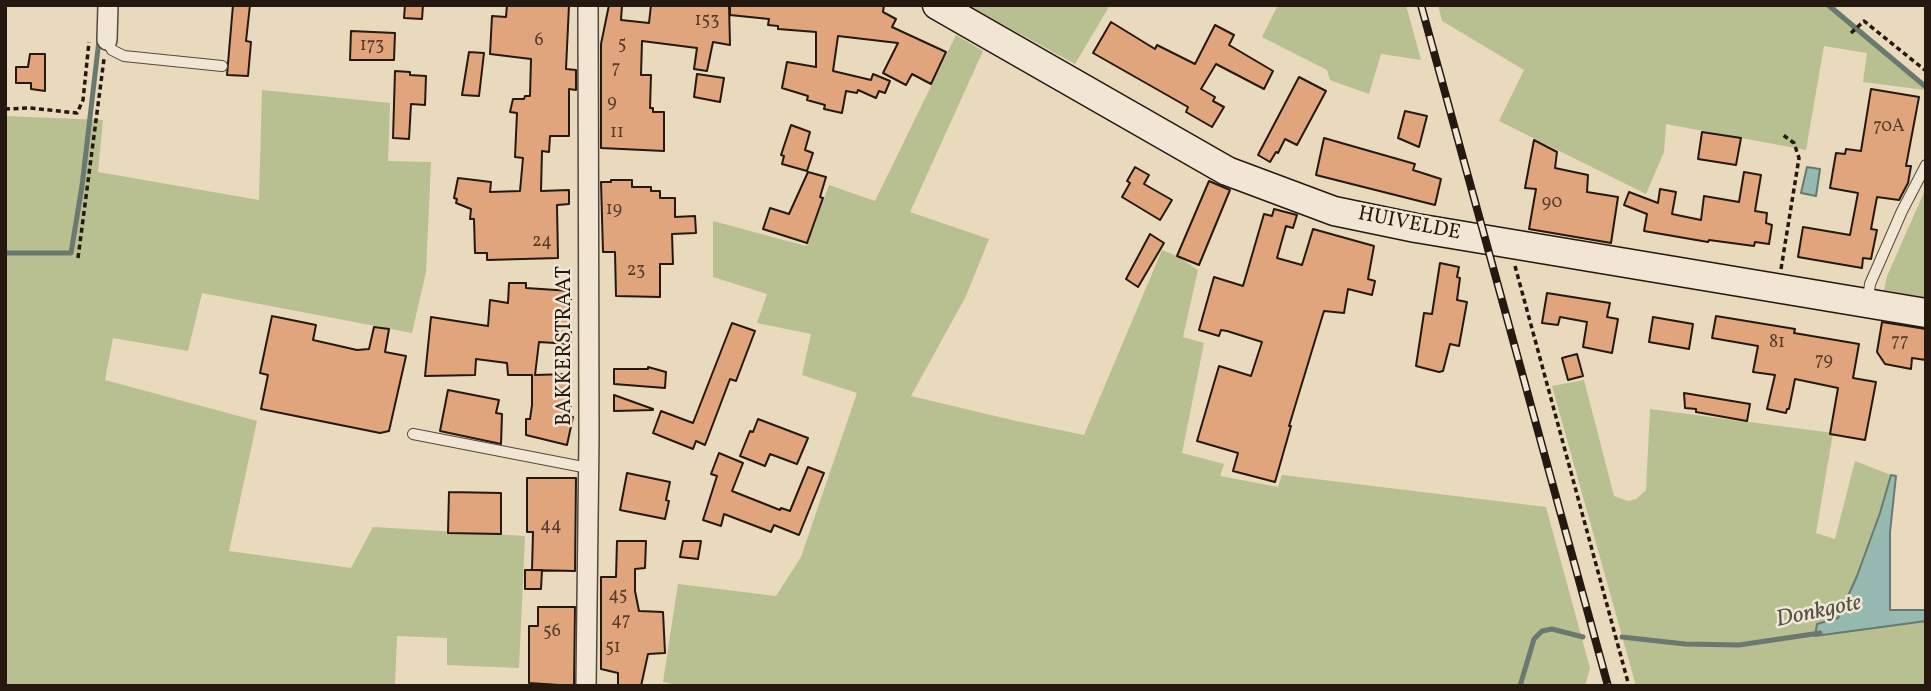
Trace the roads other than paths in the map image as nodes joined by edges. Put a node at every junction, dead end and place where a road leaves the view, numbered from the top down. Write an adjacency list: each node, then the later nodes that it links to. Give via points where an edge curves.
1 (108, 5): 4 (street)
2 (588, 5): 10 (street, BAKKERSTRAAT)
3 (937, 5): 7 (street, HUIVELDE, via 1227,171 1334,211)
4 (98, 36): 5 (lane, via 124,56)
5 (222, 66)
6 (1926, 165): 7 (lane, via 1870,284)
7 (1868, 303): 8 (street, HUIVELDE)
8 (1926, 313)
9 (413, 434): 10 (lane)
10 (589, 468): 11 (street, BAKKERSTRAAT)
11 (586, 686)

